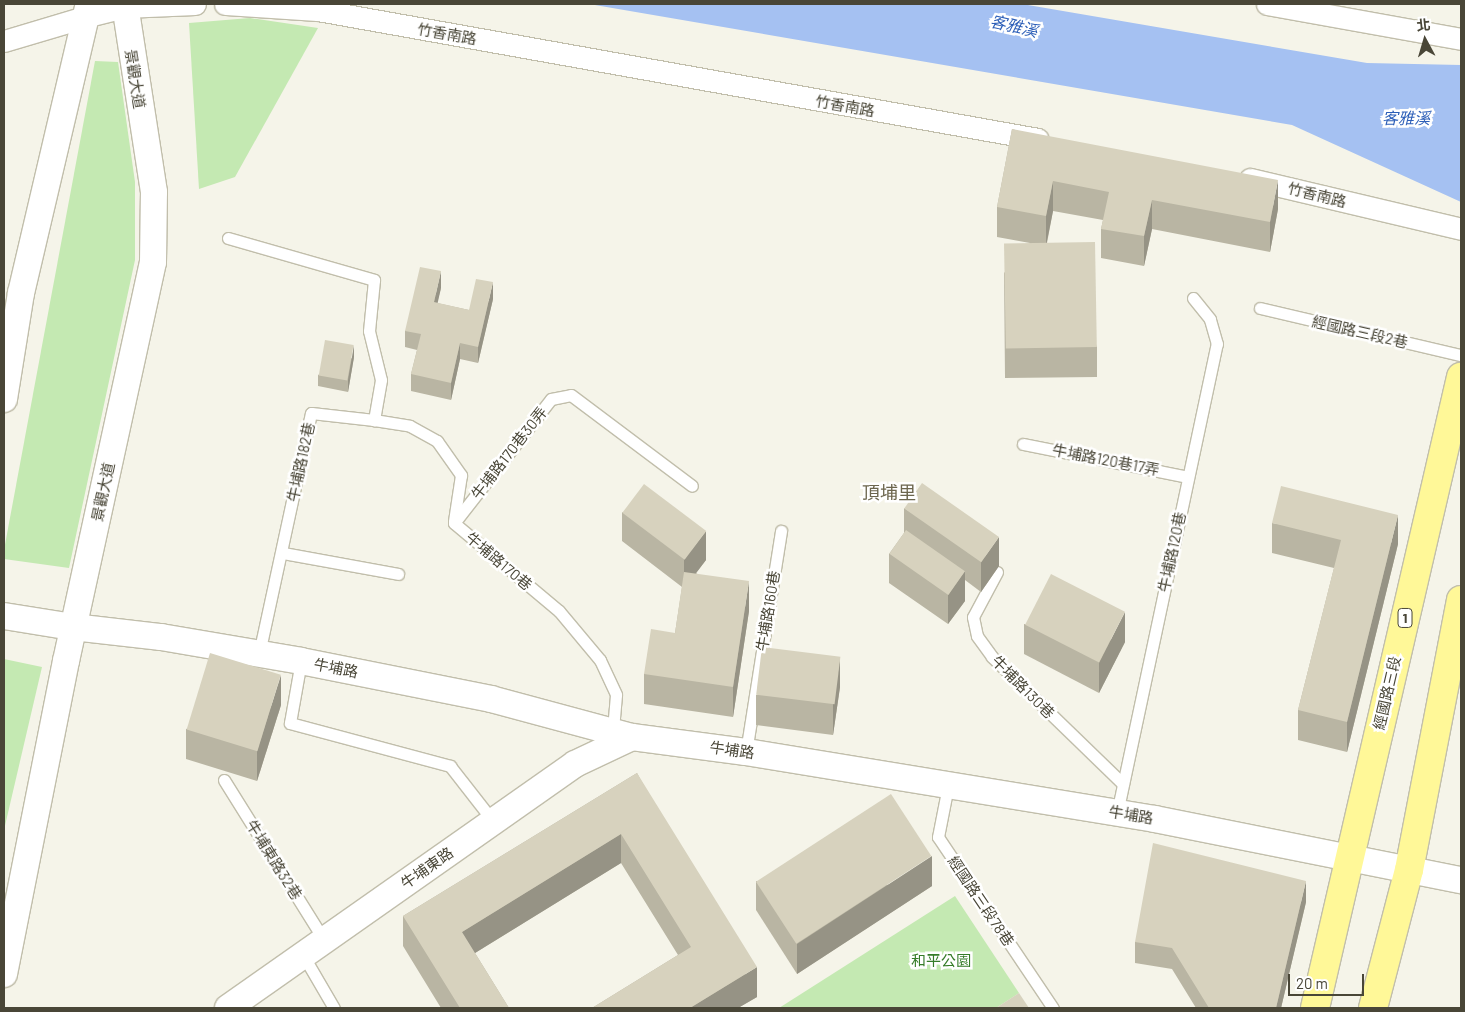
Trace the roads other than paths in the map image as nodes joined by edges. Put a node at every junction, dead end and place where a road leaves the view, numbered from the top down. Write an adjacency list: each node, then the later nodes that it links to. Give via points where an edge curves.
1 (195, 4): 4 (street)
2 (225, 4): 8 (street, 竹香南路, via 318,10)
3 (1267, 4): 6 (street)
4 (125, 6): 5 (street); 28 (street, 景觀大道, via 154,192 153,262)
5 (88, 10): 7 (street); 16 (street, via 22,293)
6 (1461, 38)
7 (4, 42)
8 (1057, 143)
9 (1231, 174): 10 (street, 竹香南路)
10 (1461, 229)
11 (228, 238): 17 (lane, via 374,280 369,331 381,380)
12 (1193, 298): 19 (lane, 牛埔路120巷, via 1210,319 1217,344)
13 (1260, 308): 14 (lane, 經國路三段2巷)
14 (1461, 355)
15 (1461, 377): 38 (main road, 經國路三段 / 1)
16 (4, 399)
17 (374, 420): 21 (lane, 牛埔路170巷, via 410,426 437,441 460,476); 23 (lane, 牛埔路182巷, via 311,413)
18 (1023, 444): 19 (lane, 牛埔路120巷17弄)
19 (1188, 477): 34 (lane, 牛埔路120巷)
20 (692, 486): 21 (lane, 牛埔路170巷30弄, via 571,395 551,399)
21 (454, 523): 31 (lane, 牛埔路170巷, via 559,611 600,660 616,695)
22 (781, 531): 32 (lane, 牛埔路160巷)
23 (282, 553): 25 (lane); 29 (lane, 牛埔路182巷)
24 (997, 572): 34 (lane, 牛埔路130巷, via 973,617 976,636 992,657)
25 (398, 574)
26 (1461, 600): 39 (main road)
27 (4, 616): 28 (street, 牛埔路)
28 (73, 627): 29 (street, 牛埔路, via 161,637); 43 (street, 景觀大道)
29 (259, 654): 30 (street, 牛埔路)
30 (301, 661): 31 (street, 牛埔路, via 492,699); 37 (lane, via 290,722 450,766)
31 (623, 734): 32 (street, 牛埔路); 37 (street, 牛埔東路)
32 (746, 752): 35 (street, 牛埔路)
33 (224, 780): 41 (lane, 牛埔東路32巷)
34 (1123, 784): 36 (lane, 牛埔路120巷)
35 (948, 786): 36 (street, 牛埔路); 46 (lane, 經國路三段78巷, via 938,836)
36 (1117, 813): 38 (street, 牛埔路)
37 (493, 821): 41 (street, 牛埔東路)
38 (1348, 859): 39 (street, 牛埔路); 47 (main road, 經國路三段 / 1)
39 (1409, 870): 40 (street, 牛埔路); 48 (main road)
40 (1461, 880)
41 (324, 940): 42 (street, 牛埔東路)
42 (302, 955): 44 (street, 牛埔東路); 45 (lane)
43 (4, 974)
44 (228, 1008)
45 (334, 1008)
46 (1053, 1008)
47 (1315, 1008)
48 (1373, 1008)

